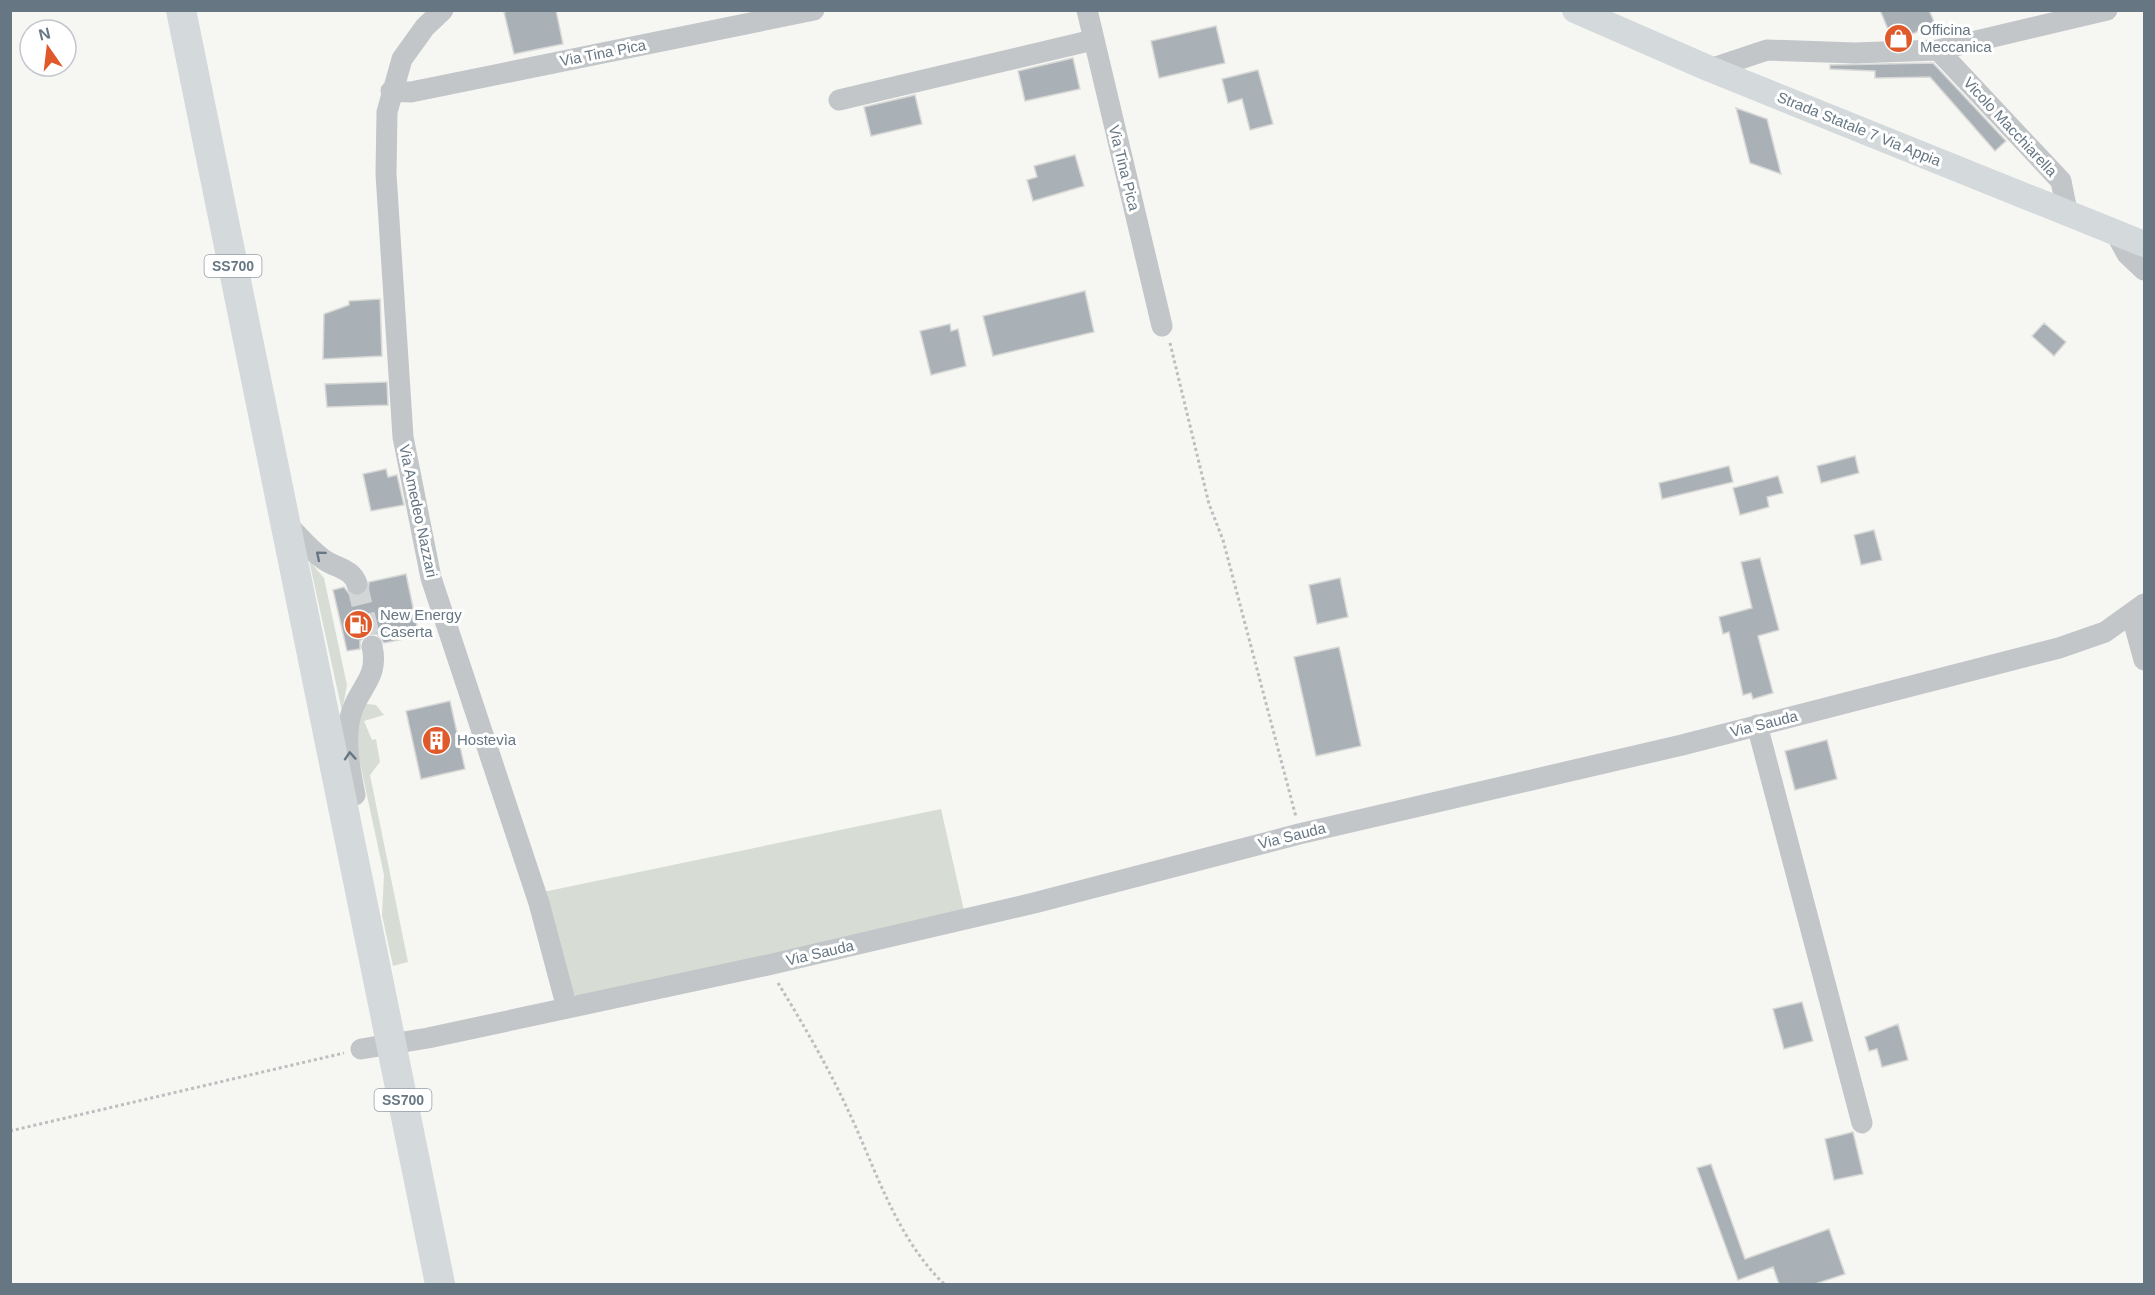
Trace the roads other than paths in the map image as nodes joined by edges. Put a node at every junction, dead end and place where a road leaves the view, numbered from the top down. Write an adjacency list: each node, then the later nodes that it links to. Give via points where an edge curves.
1 (181, 10): 17 (highway, SS700)
2 (443, 10): 10 (street, Via Amedeo Nazzari, via 402,59)
3 (814, 10): 10 (street, Via Tina Pica, via 411,92)
4 (1087, 10): 7 (street, Via Tina Pica)
5 (1575, 10): 9 (main road, Strada Statale 7 Via Appia)
6 (2107, 10): 8 (street)
7 (1093, 40): 11 (street); 16 (street, Via Tina Pica)
8 (1938, 50): 9 (street, via 1767,50); 12 (street, Vicolo Macchiarella, via 2061,181)
9 (1710, 69): 12 (main road, Strada Statale 7 Via Appia)
10 (392, 91): 24 (street, Via Amedeo Nazzari, via 387,112 386,174 407,459 431,578 539,903)
11 (839, 100)
12 (2067, 211): 13 (main road, Strada Statale 7 Via Appia)
13 (2115, 232): 14 (main road, Strada Statale 7 Via Appia); 15 (street, via 2127,254)
14 (2145, 244)
15 (2145, 270)
16 (1162, 326)
17 (285, 522): 18 (street, one-way to 17, via 346,570 325,560); 23 (highway, SS700)
18 (357, 584)
19 (2138, 610): 21 (street); 22 (street, Via Sauda, via 2105,632 2059,648)
20 (372, 646): 23 (street, one-way to 20, via 372,883 351,774 348,731 352,711 371,678 375,660)
21 (2145, 660)
22 (1757, 725): 24 (street, Via Sauda, via 1299,834 1034,903 768,966); 26 (street)
23 (365, 916): 27 (highway, SS700)
24 (567, 1008): 25 (street, Via Sauda)
25 (361, 1050)
26 (1862, 1123)
27 (440, 1284)

